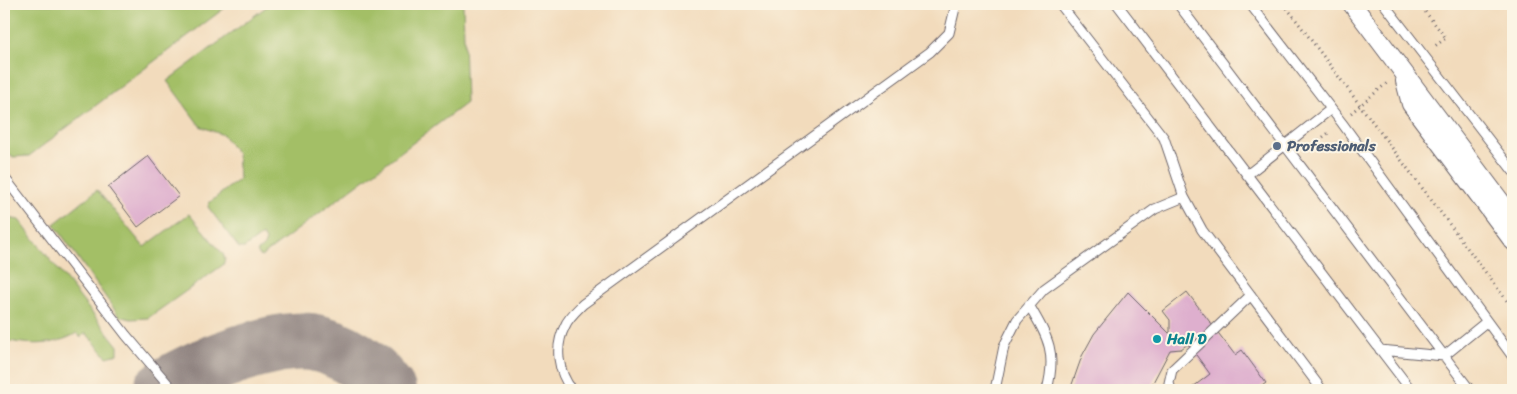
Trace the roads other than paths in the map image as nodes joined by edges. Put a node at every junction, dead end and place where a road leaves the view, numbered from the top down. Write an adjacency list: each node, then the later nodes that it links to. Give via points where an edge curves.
1 (956, 4): 24 (lane, via 949,33 930,52 583,304 565,325 558,351 562,377)
2 (1060, 4): 14 (lane, via 1164,138)
3 (1116, 4): 12 (lane)
4 (1178, 4): 10 (lane)
5 (1250, 4): 9 (lane)
6 (1352, 4): 8 (street)
7 (1384, 4): 11 (lane)
8 (1402, 71): 15 (street); 16 (street, via 1411,104)
9 (1332, 109): 10 (lane); 19 (lane)
10 (1285, 146): 12 (lane); 21 (lane)
11 (1513, 171)
12 (1246, 175): 20 (lane)
13 (6, 183): 23 (lane)
14 (1184, 197): 17 (lane, via 1202,230); 18 (lane, via 1155,209 1044,289)
15 (1513, 218)
16 (1513, 240)
17 (1251, 295): 27 (lane, via 1172,370); 28 (lane)
18 (1030, 305): 25 (lane, via 1017,320 1004,346); 26 (lane, via 1048,338 1052,369)
19 (1486, 322): 21 (lane); 22 (lane)
20 (1380, 350): 21 (lane); 29 (lane)
21 (1444, 356): 30 (lane)
22 (1513, 358)
23 (173, 390)
24 (572, 390)
25 (995, 390)
26 (1047, 390)
27 (1171, 390)
28 (1322, 390)
29 (1411, 390)
30 (1470, 390)

